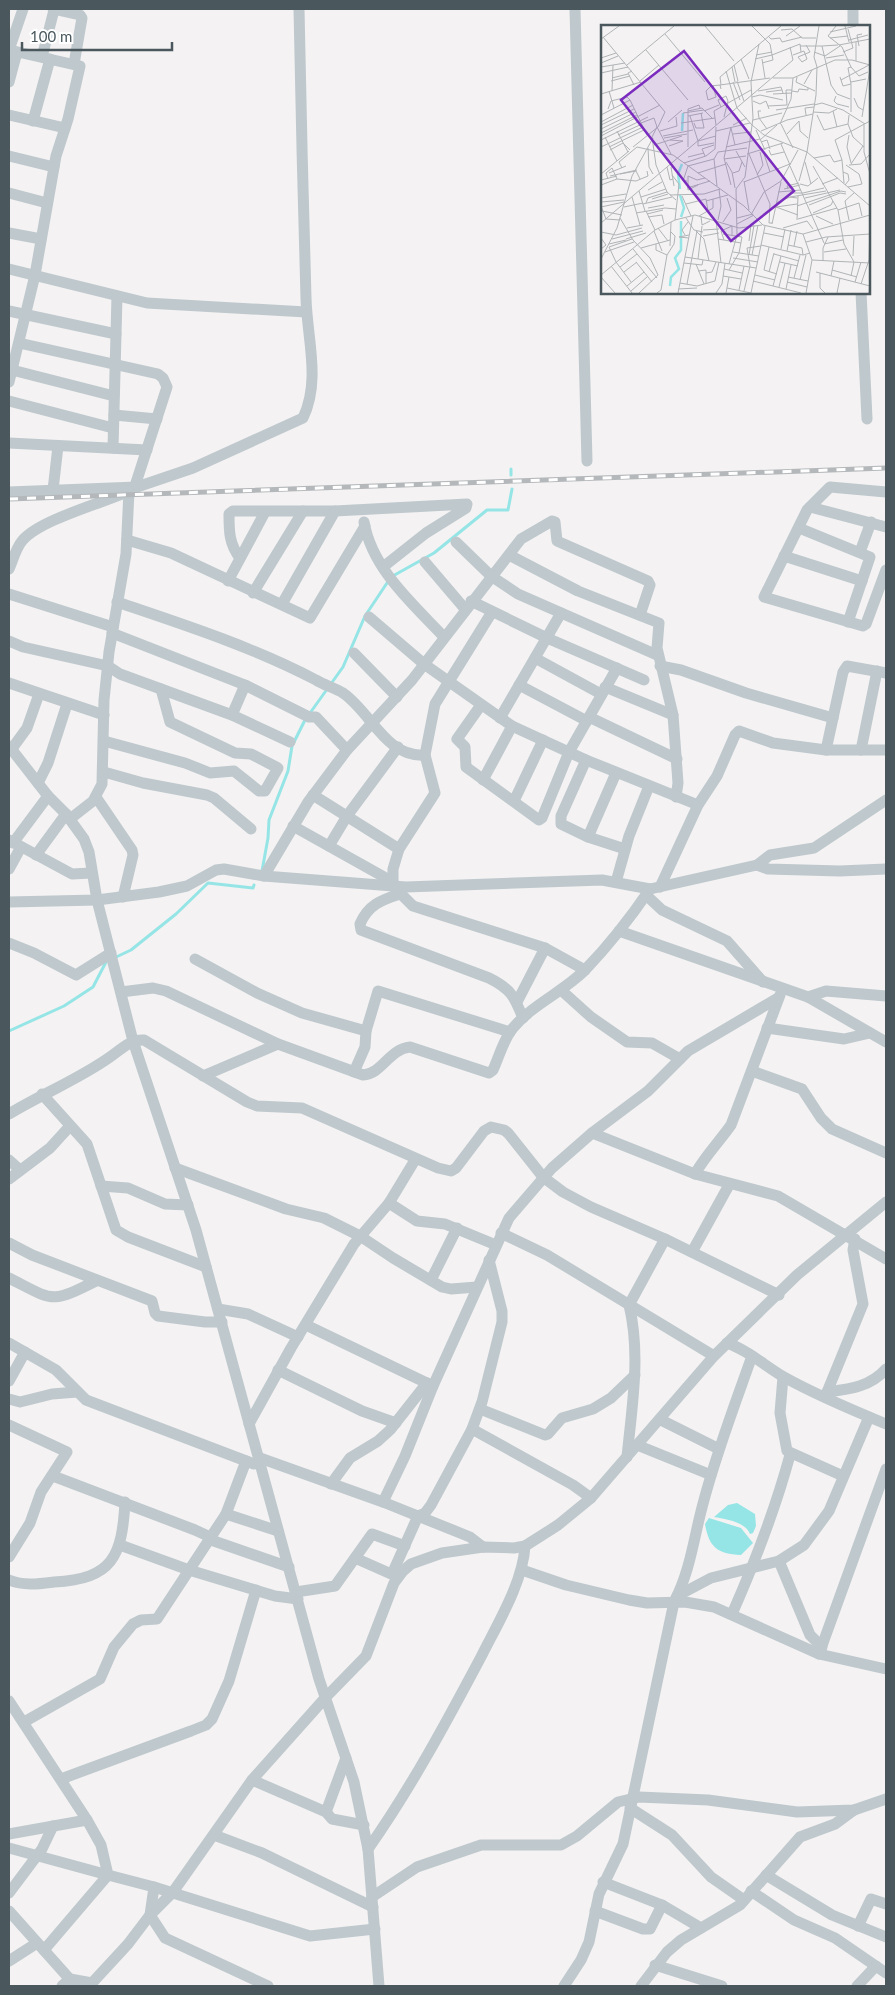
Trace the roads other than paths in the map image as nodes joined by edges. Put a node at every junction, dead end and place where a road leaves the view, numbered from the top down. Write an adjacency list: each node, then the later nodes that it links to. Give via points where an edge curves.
1 (23, 9): 7 (street)
2 (53, 9): 8 (street); 9 (street, via 82,18)
3 (299, 9): 25 (street)
4 (575, 9): 41 (street)
5 (853, 9): 6 (street)
6 (854, 25)
7 (12, 51): 8 (street); 10 (street)
8 (46, 58): 9 (street); 12 (street)
9 (74, 64): 13 (street, via 80,67)
10 (9, 82)
11 (9, 115): 12 (street)
12 (34, 120): 13 (street)
13 (65, 128): 15 (street)
14 (9, 156): 15 (street)
15 (54, 166): 17 (street)
16 (9, 193): 17 (street)
17 (47, 203): 19 (street)
18 (9, 233): 19 (street)
19 (41, 239): 21 (street)
20 (9, 269): 21 (street)
21 (35, 275): 23 (street); 26 (street)
22 (861, 294): 35 (street)
23 (117, 296): 25 (street, via 147,303); 27 (street)
24 (9, 311): 26 (street)
25 (306, 312): 42 (street, via 312,395 303,418 193,468)
26 (26, 314): 27 (street); 28 (street)
27 (116, 334): 29 (street)
28 (15, 347): 29 (street); 30 (street)
29 (115, 365): 31 (street); 34 (street, via 158,374 163,378 167,387)
30 (10, 376): 31 (street)
31 (114, 396): 33 (street)
32 (9, 401): 36 (street)
33 (114, 415): 34 (street); 36 (street)
34 (157, 419): 40 (street)
35 (866, 419)
36 (113, 428): 39 (street)
37 (9, 443): 38 (street)
38 (58, 446): 39 (street); 43 (street)
39 (113, 448): 40 (street)
40 (147, 450): 42 (street)
41 (587, 462)
42 (132, 489): 43 (street); 55 (street); 57 (street, via 62,517)
43 (53, 490): 44 (street)
44 (9, 492)
45 (886, 492): 46 (street, via 830,487)
46 (810, 507): 51 (street); 54 (street)
47 (362, 510): 50 (street); 52 (street); 63 (street, via 467,504 466,508 426,533)
48 (303, 511): 49 (street); 50 (street); 69 (street)
49 (265, 512): 61 (street); 61 (street, via 228,514 230,540)
50 (335, 512): 72 (street)
51 (871, 522): 53 (street); 58 (street)
52 (365, 526): 63 (street); 72 (street, via 310,618)
53 (886, 527)
54 (798, 528): 58 (street); 60 (street)
55 (127, 540): 67 (street, via 171,553); 71 (street)
56 (456, 542): 66 (street)
57 (14, 548): 64 (street)
58 (860, 552): 68 (street, via 870,558)
59 (509, 554): 66 (street); 76 (street, via 578,591); 76 (street, via 524,536 555,522 557,541 650,583)
60 (784, 556): 68 (street); 78 (street, via 764,597)
61 (240, 558): 67 (street)
62 (425, 562): 73 (street)
63 (383, 567): 80 (street, via 398,589)
64 (9, 569)
65 (886, 570): 78 (street, via 865,626)
66 (491, 576): 73 (street); 75 (street, via 518,594)
67 (228, 581): 69 (street)
68 (862, 581): 78 (street)
69 (253, 593): 72 (street)
70 (9, 594): 79 (street)
71 (117, 602): 79 (street); 108 (street, via 282,662 342,692)
72 (282, 604)
73 (468, 605): 74 (street); 80 (street)
74 (492, 612): 81 (street); 92 (street)
75 (561, 613): 81 (street); 84 (street)
76 (640, 615): 84 (street, via 659,623)
77 (369, 617): 86 (street)
78 (848, 622)
79 (112, 630): 87 (street); 94 (street)
80 (444, 637): 86 (street)
81 (547, 638): 85 (street); 89 (street)
82 (9, 644): 87 (street)
83 (354, 653): 99 (street)
84 (657, 655): 88 (street)
85 (535, 658): 95 (street); 97 (street)
86 (424, 664): 92 (street); 99 (street)
87 (108, 666): 96 (street, via 120,674); 102 (street)
88 (660, 666): 104 (street); 106 (street)
89 (616, 668): 91 (street); 97 (street)
90 (881, 672): 106 (street, via 847,666); 117 (street)
91 (644, 680)
92 (448, 682): 101 (street); 120 (street, via 435,704)
93 (9, 683): 98 (street)
94 (245, 685): 103 (street); 115 (street, via 309,717 316,717)
95 (519, 685): 105 (street); 107 (street)
96 (161, 689): 103 (street); 110 (street, via 170,722 235,753 251,754 278,768 265,791 259,791 234,771 210,773)
97 (603, 691): 104 (street); 107 (street)
98 (39, 694): 100 (street); 114 (street, via 27,728)
99 (397, 697): 108 (street)
100 (67, 704): 102 (street); 126 (street)
101 (481, 705): 105 (street); 125 (street, via 457,740 465,747 466,766)
102 (104, 715): 110 (street)
103 (232, 715): 112 (street)
104 (672, 716): 121 (street)
105 (500, 718): 109 (street)
106 (833, 718): 116 (street)
107 (588, 719): 119 (street); 121 (street)
108 (373, 725): 113 (street); 115 (street)
109 (512, 726): 111 (street); 125 (street)
110 (104, 740): 123 (street)
111 (543, 740): 119 (street); 133 (street)
112 (290, 742)
113 (398, 747): 120 (street, via 414,756); 135 (street)
114 (10, 748): 126 (street)
115 (348, 750): 128 (street)
116 (826, 750): 117 (street); 134 (street, via 773,743 739,731 717,776)
117 (860, 750): 118 (street)
118 (886, 750)
119 (569, 752): 122 (street); 133 (street, via 542,818 537,820)
120 (425, 755): 142 (street, via 435,793)
121 (677, 759): 131 (street)
122 (586, 760): 124 (street); 139 (street, via 560,821)
123 (104, 772): 130 (street); 138 (street, via 214,798)
124 (616, 773): 127 (street); 139 (street)
125 (483, 780): 133 (street)
126 (38, 783): 129 (street)
127 (648, 786): 131 (street); 143 (street)
128 (313, 795): 135 (street); 137 (street)
129 (48, 796): 136 (street); 140 (street)
130 (96, 797): 136 (street); 153 (street, via 132,850)
131 (676, 797): 134 (street)
132 (886, 800): 145 (street, via 814,848 770,855)
133 (514, 801)
134 (698, 805): 152 (street)
135 (347, 816): 141 (street); 142 (street)
136 (68, 817): 144 (street); 148 (street, via 87,845)
137 (293, 826): 141 (street); 149 (street)
138 (251, 829)
139 (588, 837): 143 (street)
140 (14, 843): 144 (street); 146 (street)
141 (329, 846): 151 (street)
142 (399, 849): 151 (street, via 393,869)
143 (625, 849): 150 (street)
144 (36, 855): 148 (street, via 74,874)
145 (758, 865): 147 (street, via 768,869); 152 (street)
146 (9, 869)
147 (886, 869)
148 (92, 873): 154 (street)
149 (264, 876): 151 (street); 153 (street, via 233,869 216,870 175,890)
150 (616, 882): 151 (street); 152 (street)
151 (395, 887): 158 (street, via 413,906); 168 (street, via 370,907 360,924 362,930 489,978 512,993)
152 (652, 890): 156 (street); 162 (street, via 662,910 727,941)
153 (123, 897): 154 (street)
154 (96, 900): 155 (street); 159 (street)
155 (9, 902)
156 (619, 931): 161 (street); 162 (street)
157 (9, 943): 159 (street, via 76,975)
158 (545, 948): 161 (street); 168 (street)
159 (111, 953): 164 (street)
160 (194, 959): 171 (street, via 302,1013)
161 (585, 970): 163 (street)
162 (764, 982): 165 (street)
163 (562, 990): 169 (street); 177 (street, via 591,1017 627,1042 652,1043)
164 (120, 992): 174 (street); 176 (street, via 159,988)
165 (780, 993): 167 (street); 170 (street); 177 (street)
166 (886, 996): 167 (street, via 826,990)
167 (808, 997): 173 (street)
168 (517, 1002): 169 (street)
169 (522, 1018): 172 (street)
170 (767, 1028): 173 (street, via 844,1039); 178 (street)
171 (366, 1031): 172 (street, via 380,990); 179 (street, via 364,1052)
172 (510, 1032): 179 (street, via 489,1073 410,1047 397,1050 369,1075)
173 (870, 1033): 175 (street)
174 (133, 1041): 180 (street, via 144,1040); 181 (street, via 91,1070); 188 (street)
175 (886, 1042)
176 (278, 1044): 179 (street); 180 (street)
177 (680, 1059): 184 (street, via 648,1091)
178 (752, 1071): 185 (street, via 802,1089 832,1129); 190 (street, via 731,1125 706,1154)
179 (354, 1072)
180 (203, 1076): 187 (street, via 256,1106 302,1108)
181 (42, 1094): 182 (street); 183 (street)
182 (9, 1114)
183 (70, 1126): 189 (street, via 50,1148); 194 (street, via 87,1144)
184 (592, 1133): 190 (street); 191 (street)
185 (886, 1153)
186 (9, 1160): 189 (street)
187 (415, 1160): 191 (street, via 451,1171 491,1127 508,1133); 196 (street)
188 (175, 1168): 197 (street); 200 (street, via 292,1211 318,1215)
189 (20, 1170): 192 (street)
190 (695, 1174): 193 (street)
191 (542, 1177): 199 (street); 202 (street, via 590,1207)
192 (9, 1179)
193 (729, 1185): 201 (street, via 778,1196); 205 (street)
194 (101, 1186): 197 (street, via 128,1188 165,1204); 208 (street, via 116,1230 122,1235)
195 (886, 1202): 201 (street)
196 (389, 1204): 198 (street, via 417,1221); 200 (street)
197 (188, 1205): 208 (street)
198 (456, 1228): 204 (street); 210 (street)
199 (501, 1233): 204 (street); 214 (street, via 546,1254)
200 (360, 1236): 210 (street); 217 (street)
201 (850, 1237): 206 (street); 213 (street, via 797,1275); 231 (street, via 863,1304)
202 (666, 1239): 205 (street); 214 (street)
203 (9, 1243): 211 (street)
204 (496, 1245): 207 (street)
205 (692, 1252): 213 (street)
206 (886, 1259)
207 (489, 1260): 212 (street); 233 (street, via 502,1322)
208 (206, 1267): 215 (street)
209 (9, 1278): 211 (street, via 53,1298 65,1296)
210 (431, 1280): 212 (street, via 451,1289)
211 (96, 1281): 216 (street, via 152,1301 158,1316)
212 (477, 1287): 229 (street)
213 (779, 1294): 220 (street)
214 (629, 1305): 222 (street); 226 (street, via 635,1330)
215 (218, 1309): 216 (street); 218 (street, via 248,1314)
216 (222, 1322): 237 (street)
217 (306, 1325): 218 (street); 229 (street)
218 (298, 1337): 225 (street)
219 (9, 1343): 221 (street)
220 (728, 1343): 222 (street); 223 (street)
221 (25, 1352): 228 (street); 230 (street, via 56,1370)
222 (714, 1356): 235 (street)
223 (752, 1356): 227 (street); 242 (street)
224 (886, 1369): 231 (street, via 870,1383)
225 (278, 1370): 236 (street, via 362,1411); 237 (street)
226 (635, 1374): 233 (street, via 611,1398 594,1409 562,1418 548,1434 540,1434); 244 (street)
227 (783, 1377): 231 (street); 243 (street, via 781,1428 784,1446)
228 (9, 1380)
229 (430, 1385): 236 (street); 254 (street, via 405,1456)
230 (77, 1392): 232 (street, via 20,1402); 245 (street, via 86,1400)
231 (826, 1395): 234 (street)
232 (9, 1398)
233 (480, 1408): 240 (street)
234 (869, 1417): 238 (street); 250 (street)
235 (661, 1420): 241 (street); 242 (street)
236 (396, 1423): 251 (street, via 378,1441 350,1458)
237 (249, 1424): 246 (street)
238 (886, 1424)
239 (9, 1425): 249 (street, via 66,1450)
240 (472, 1429): 252 (street); 256 (street, via 431,1505)
241 (638, 1446): 244 (street); 248 (street)
242 (719, 1449): 248 (street)
243 (790, 1455): 250 (street); 267 (street)
244 (627, 1457): 252 (street)
245 (246, 1461): 246 (street); 255 (street)
246 (261, 1463): 251 (street); 257 (street)
247 (886, 1469): 276 (street)
248 (711, 1475): 274 (street, via 686,1576)
249 (53, 1476): 253 (street); 263 (street, via 40,1492 30,1523)
250 (843, 1476): 265 (street, via 829,1511 811,1536 804,1545)
251 (331, 1484): 254 (street)
252 (591, 1498): 261 (street, via 558,1525)
253 (125, 1502): 258 (street); 259 (street)
254 (383, 1502): 256 (street)
255 (226, 1514): 257 (street); 258 (street)
256 (418, 1516): 260 (street); 262 (street, via 470,1537)
257 (278, 1531): 266 (street)
258 (211, 1540): 266 (street); 268 (street)
259 (120, 1545): 268 (street); 271 (street, via 104,1569 85,1578 26,1585)
260 (405, 1546): 264 (street, via 374,1534); 270 (street)
261 (524, 1546): 262 (street); 269 (street)
262 (483, 1547): 270 (street, via 442,1553 411,1564)
263 (9, 1557)
264 (355, 1558): 270 (street); 273 (street, via 334,1586)
265 (779, 1561): 267 (street); 276 (street)
266 (290, 1566): 273 (street)
267 (753, 1568): 274 (street, via 711,1578); 275 (street)
268 (189, 1570): 272 (street); 281 (street, via 157,1619 132,1624 114,1647 100,1679)
269 (522, 1570): 274 (street, via 566,1585 629,1600 647,1603); 295 (street, via 466,1686)
270 (395, 1576): 278 (street, via 366,1656)
271 (9, 1580)
272 (256, 1590): 273 (street, via 282,1598); 283 (street, via 229,1682 210,1722)
273 (297, 1596): 278 (street)
274 (676, 1599): 275 (street, via 701,1603); 286 (street)
275 (732, 1614): 276 (street)
276 (820, 1651): 277 (street)
277 (886, 1669)
278 (326, 1697): 282 (street); 284 (street)
279 (12, 1704): 280 (street); 281 (street)
280 (9, 1719)
281 (24, 1722): 283 (street)
282 (346, 1758): 288 (street); 290 (street)
283 (61, 1780): 289 (street)
284 (252, 1780): 288 (street); 293 (street)
285 (886, 1800): 287 (street)
286 (631, 1803): 287 (street, via 708,1800 797,1812); 299 (street, via 622,1844); 303 (street, via 672,1834 711,1878); 304 (street, via 618,1802 561,1845 481,1845 417,1867)
287 (854, 1810): 298 (street, via 835,1824 800,1837)
288 (326, 1812): 290 (street, via 332,1819)
289 (87, 1820): 291 (street); 297 (street, via 101,1845)
290 (364, 1825): 295 (street)
291 (53, 1826): 292 (street); 296 (street)
292 (9, 1834)
293 (214, 1835): 301 (street); 304 (street)
294 (9, 1848): 296 (street)
295 (368, 1849): 304 (street)
296 (37, 1856): 297 (street); 302 (street)
297 (108, 1875): 300 (street); 314 (street)
298 (766, 1875): 303 (street); 310 (street, via 832,1915)
299 (603, 1882): 306 (street); 308 (street)
300 (154, 1887): 301 (street); 309 (street)
301 (173, 1892): 309 (street); 312 (street, via 310,1936)
302 (9, 1893)
303 (748, 1895): 311 (street, via 735,1909); 317 (street, via 835,1938)
304 (373, 1902): 312 (street)
305 (886, 1904): 310 (street, via 871,1899)
306 (662, 1905): 308 (street, via 650,1929); 311 (street)
307 (9, 1911): 314 (street)
308 (595, 1911): 322 (street, via 589,1942)
309 (150, 1915): 319 (street, via 92,1983); 320 (street, via 165,1938)
310 (858, 1926): 313 (street)
311 (701, 1928): 316 (street, via 681,1940)
312 (375, 1929): 321 (street)
313 (886, 1937)
314 (41, 1946): 315 (street); 319 (street)
315 (9, 1961)
316 (655, 1965): 323 (street); 324 (street)
317 (876, 1966): 318 (street); 325 (street)
318 (886, 1973)
319 (69, 1984)
320 (268, 1986)
321 (379, 1986)
322 (564, 1986)
323 (641, 1986)
324 (722, 1986)
325 (857, 1986)

